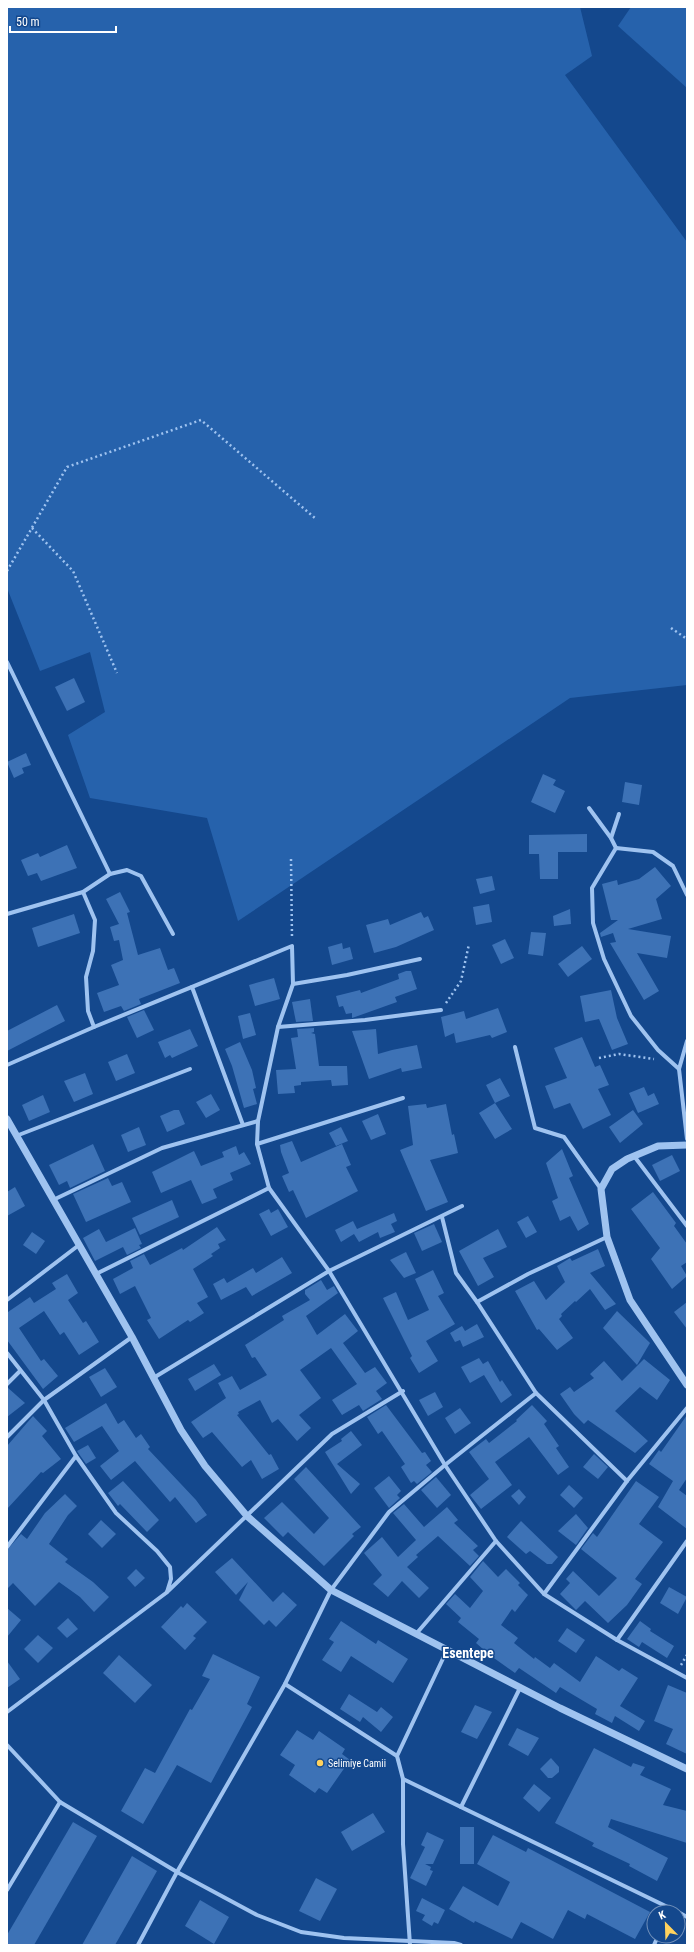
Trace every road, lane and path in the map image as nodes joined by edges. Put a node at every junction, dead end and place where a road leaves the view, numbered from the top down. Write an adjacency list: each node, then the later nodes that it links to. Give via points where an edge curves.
1 (316, 519): 2 (path, via 201,420 68,467)
2 (32, 528): 3 (path); 7 (path, via 73,572)
3 (7, 571)
4 (671, 628): 5 (path)
5 (687, 639)
6 (7, 662): 13 (street)
7 (117, 674)
8 (590, 808): 10 (street)
9 (619, 814): 10 (street)
10 (611, 838): 11 (street)
11 (616, 848): 15 (street, via 653,852 673,866); 29 (street, via 592,888 593,923 604,959 631,1016)
12 (291, 859): 19 (path)
13 (110, 874): 14 (street); 17 (street, via 127,870 141,876)
14 (83, 892): 16 (street); 24 (street, via 95,920 93,951 86,977 88,1011)
15 (687, 895)
16 (7, 914)
17 (173, 934)
18 (469, 944): 23 (path, via 461,981)
19 (292, 946): 21 (street); 22 (street)
20 (420, 959): 21 (street)
21 (293, 984): 25 (street)
22 (192, 987): 24 (street); 36 (street)
23 (441, 1010): 25 (street, via 365,1020)
24 (94, 1027): 30 (street)
25 (278, 1027): 35 (street)
26 (687, 1041): 32 (street)
27 (515, 1047): 43 (street, via 535,1128 564,1136)
28 (599, 1058): 29 (path, via 618,1054)
29 (669, 1060): 32 (street)
30 (7, 1065)
31 (190, 1068): 37 (street)
32 (678, 1069): 38 (street)
33 (402, 1098): 39 (street)
34 (7, 1119): 37 (street)
35 (258, 1121): 36 (street); 39 (street)
36 (243, 1125): 44 (street, via 162,1148)
37 (16, 1136): 44 (street)
38 (687, 1139)
39 (257, 1144): 42 (street)
40 (687, 1145): 41 (street, via 658,1146)
41 (634, 1156): 43 (street, via 612,1169); 47 (street)
42 (269, 1188): 50 (street); 51 (street)
43 (602, 1189): 48 (street)
44 (53, 1200): 49 (street)
45 (462, 1206): 46 (street)
46 (442, 1217): 50 (street); 53 (street, via 456,1273)
47 (687, 1226)
48 (607, 1236): 53 (street); 59 (street, via 630,1300)
49 (80, 1244): 51 (street); 52 (street)
50 (329, 1271): 57 (street); 60 (street)
51 (96, 1274): 54 (street)
52 (7, 1300)
53 (477, 1302): 61 (street)
54 (132, 1336): 57 (street); 62 (street)
55 (7, 1353): 56 (street)
56 (20, 1371): 58 (street); 62 (street)
57 (155, 1377): 68 (street, via 192,1449)
58 (7, 1384)
59 (687, 1385)
60 (402, 1392): 66 (street); 68 (street, via 332,1434)
61 (536, 1393): 66 (street); 67 (street)
62 (44, 1400): 64 (street); 65 (street)
63 (687, 1408): 67 (street)
64 (7, 1437)
65 (76, 1456): 71 (street); 73 (street, via 116,1514 170,1567 171,1579)
66 (446, 1465): 69 (street); 72 (street, via 390,1512)
67 (627, 1481): 74 (street)
68 (247, 1516): 72 (street); 73 (street)
69 (496, 1540): 74 (street); 75 (street)
70 (687, 1541): 76 (street)
71 (7, 1547)
72 (331, 1590): 75 (street); 79 (street)
73 (166, 1593): 81 (street)
74 (544, 1594): 76 (street)
75 (416, 1635): 77 (street)
76 (617, 1640): 78 (street)
77 (447, 1650): 80 (street); 83 (street)
78 (687, 1678)
79 (285, 1684): 83 (street); 88 (street)
80 (520, 1688): 84 (street); 87 (street)
81 (7, 1712)
82 (7, 1745): 86 (street)
83 (397, 1756): 85 (street)
84 (687, 1769)
85 (403, 1779): 87 (street); 91 (street, via 403,1844)
86 (60, 1802): 88 (street); 89 (street)
87 (461, 1807): 90 (street)
88 (176, 1872): 91 (street, via 257,1915 301,1932); 92 (street)
89 (7, 1890)
90 (659, 1904)
91 (410, 1943): 93 (street)
92 (138, 1945)
93 (462, 1945)

